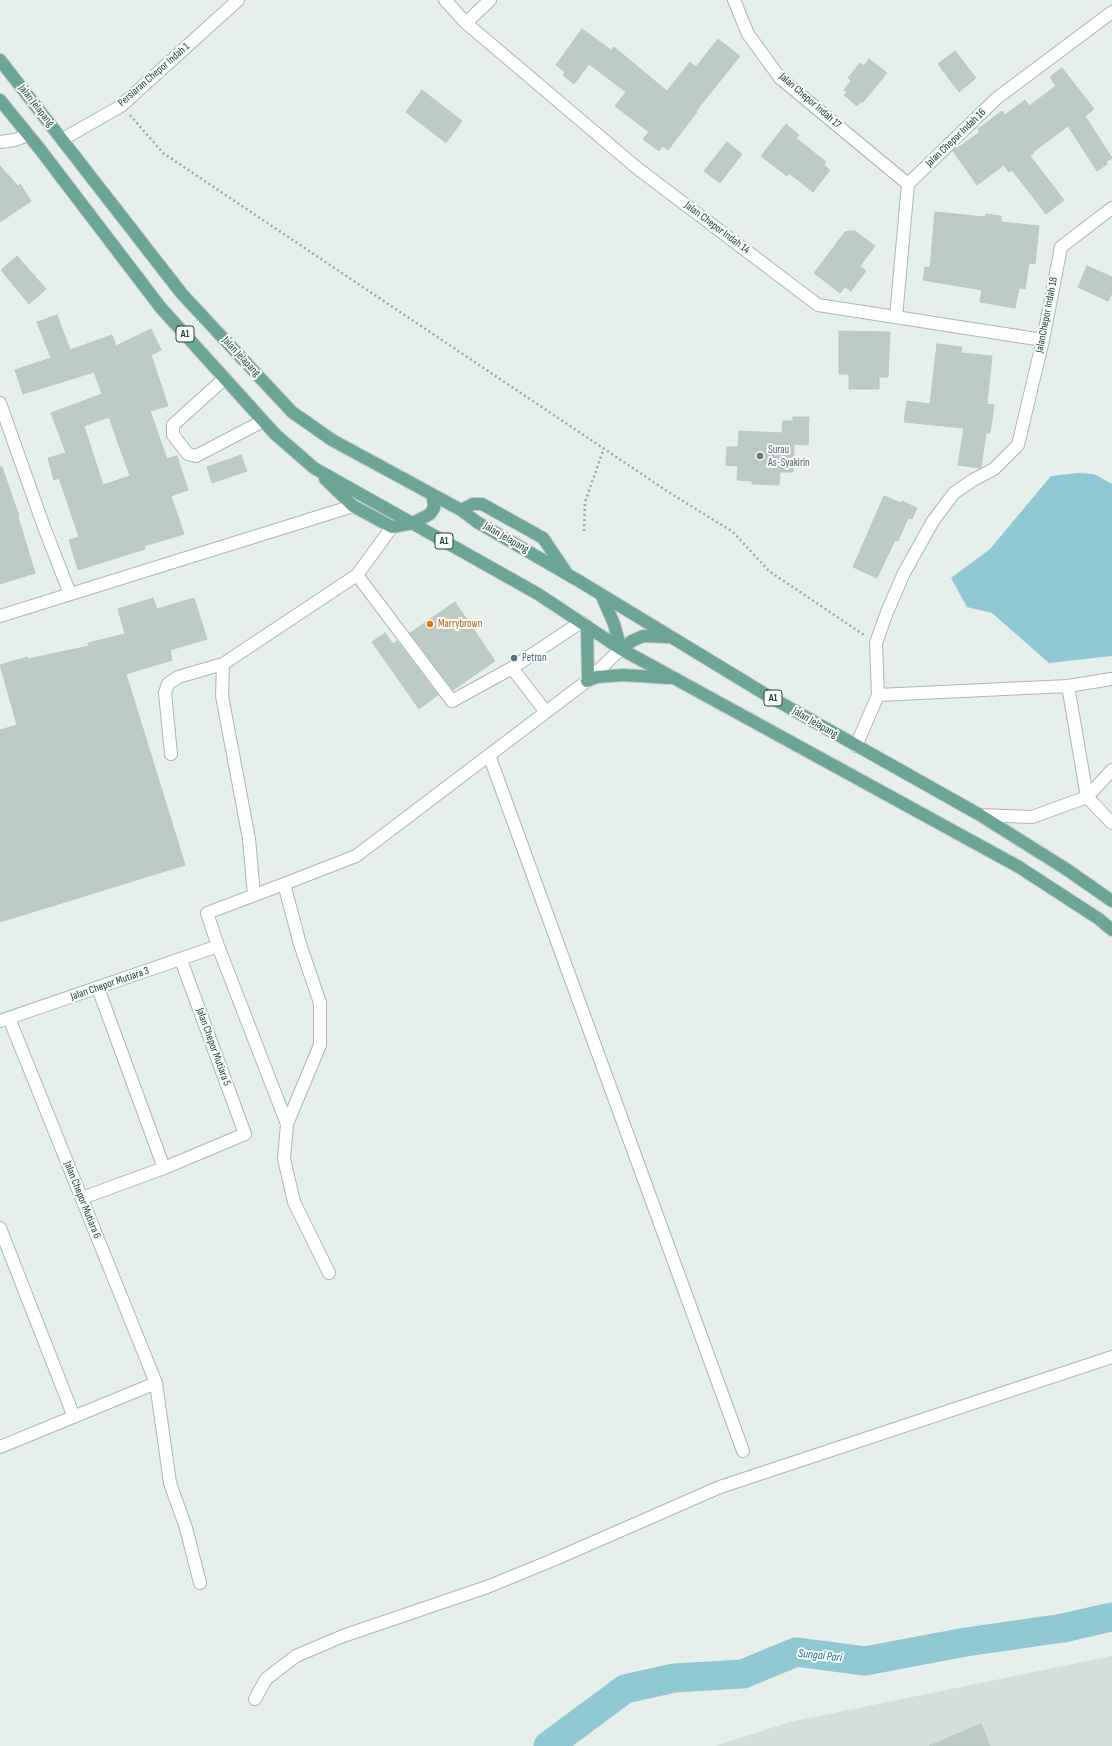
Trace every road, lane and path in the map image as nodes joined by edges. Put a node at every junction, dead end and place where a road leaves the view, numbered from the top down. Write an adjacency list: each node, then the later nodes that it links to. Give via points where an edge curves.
1 (238, 0): 9 (street, Persiaran Chepor Indah 1)
2 (445, 0): 6 (street, Jalan Chepor Indah 14)
3 (490, 0): 6 (street)
4 (734, 0): 13 (street, Jalan Chepor Indah 17, via 748,34 780,78)
5 (1112, 12): 13 (street, Jalan Chepor Indah 16, via 997,98)
6 (466, 23): 15 (street, Jalan Chepor Indah 14, via 638,168 818,305)
7 (0, 60): 11 (main road, Jalan Jelapang / A1)
8 (0, 100): 10 (main road, A1)
9 (121, 106): 11 (street, Persiaran Chepor Indah 1); 21 (path, via 163,153)
10 (28, 135): 12 (street); 17 (main road, A1, via 161,308)
11 (63, 139): 23 (main road, Jalan Jelapang / A1, via 182,294 292,412 332,440)
12 (0, 142)
13 (908, 184): 15 (street)
14 (1112, 208): 16 (street, JalanChepor Indah 18, via 1061,247)
15 (896, 317): 16 (street, Jalan Chepor Indah 14)
16 (1043, 340): 36 (street, JalanChepor Indah 18, via 1018,445 994,469 954,493 933,521 904,573 886,612)
17 (224, 378): 19 (main road, A1); 19 (street, via 173,425 173,435 188,454 196,456)
18 (0, 402): 20 (street)
19 (263, 421): 22 (main road, A1)
20 (4, 428): 31 (street)
21 (604, 448): 28 (path, via 585,502); 36 (path, via 733,532 769,571)
22 (314, 468): 24 (main road); 26 (main road, A1)
23 (433, 496): 25 (main road, Jalan Jelapang / A1); 26 (main road, via 434,508 430,514)
24 (353, 506): 27 (main road); 31 (street)
25 (461, 510): 29 (main road, Jalan Jelapang / A1, via 477,522); 29 (main road, via 473,504 482,504 543,538)
26 (413, 523): 27 (main road); 34 (main road, A1, via 538,594)
27 (392, 527): 30 (street)
28 (584, 531)
29 (567, 574): 32 (main road, Jalan Jelapang / A1)
30 (357, 575): 38 (street); 39 (street, via 452,701)
31 (70, 594): 33 (street)
32 (601, 594): 35 (main road, Jalan Jelapang / A1); 37 (main road)
33 (0, 616)
34 (584, 624): 37 (main road, A1); 39 (street); 42 (main road)
35 (671, 637): 37 (main road, via 643,636); 46 (main road, Jalan Jelapang / A1)
36 (876, 643): 44 (street)
37 (621, 649): 40 (main road, A1); 42 (street)
38 (223, 664): 47 (street, via 178,677 168,684 164,694); 54 (street, via 222,696 249,838)
39 (512, 668): 45 (street)
40 (673, 678): 42 (main road, via 623,675 597,677); 56 (main road, A1, via 1020,867)
41 (1112, 679): 43 (street)
42 (588, 681): 45 (street)
43 (1068, 686): 44 (street); 50 (street)
44 (878, 695): 46 (street)
45 (546, 712): 48 (street)
46 (856, 746): 51 (main road, Jalan Jelapang / A1)
47 (171, 754)
48 (489, 755): 53 (street, via 356,856); 70 (street)
49 (1112, 770): 50 (street)
50 (1087, 797): 51 (street, via 1032,816); 52 (street)
51 (980, 815): 55 (main road, Jalan Jelapang / A1, via 1066,869)
52 (1112, 823)
53 (284, 884): 54 (street); 61 (street, via 300,944 320,1003 320,1046)
54 (254, 895): 57 (street, via 207,913)
55 (1112, 902)
56 (1112, 930)
57 (218, 946): 58 (street, Jalan Chepor Mutiara 3); 61 (street)
58 (181, 960): 59 (street, Jalan Chepor Mutiara 3); 62 (street, Jalan Chepor Mutiara 5, via 245,1134)
59 (98, 988): 60 (street, Jalan Chepor Mutiara 3); 62 (street)
60 (4, 1019): 63 (street, Jalan Chepor Mutiara 6)
61 (287, 1124): 65 (street, via 284,1159 294,1202)
62 (164, 1168): 63 (street)
63 (82, 1198): 67 (street, Jalan Chepor Mutiara 6)
64 (0, 1228): 68 (street)
65 (329, 1273)
66 (1112, 1357): 72 (street, via 720,1487 487,1587 343,1636 296,1656 266,1679)
67 (156, 1382): 68 (street); 71 (street, Jalan Chepor Mutiara 6, via 170,1483 186,1528)
68 (74, 1416): 69 (street)
69 (0, 1447)
70 (743, 1451)
71 (200, 1583)
72 (255, 1699)

